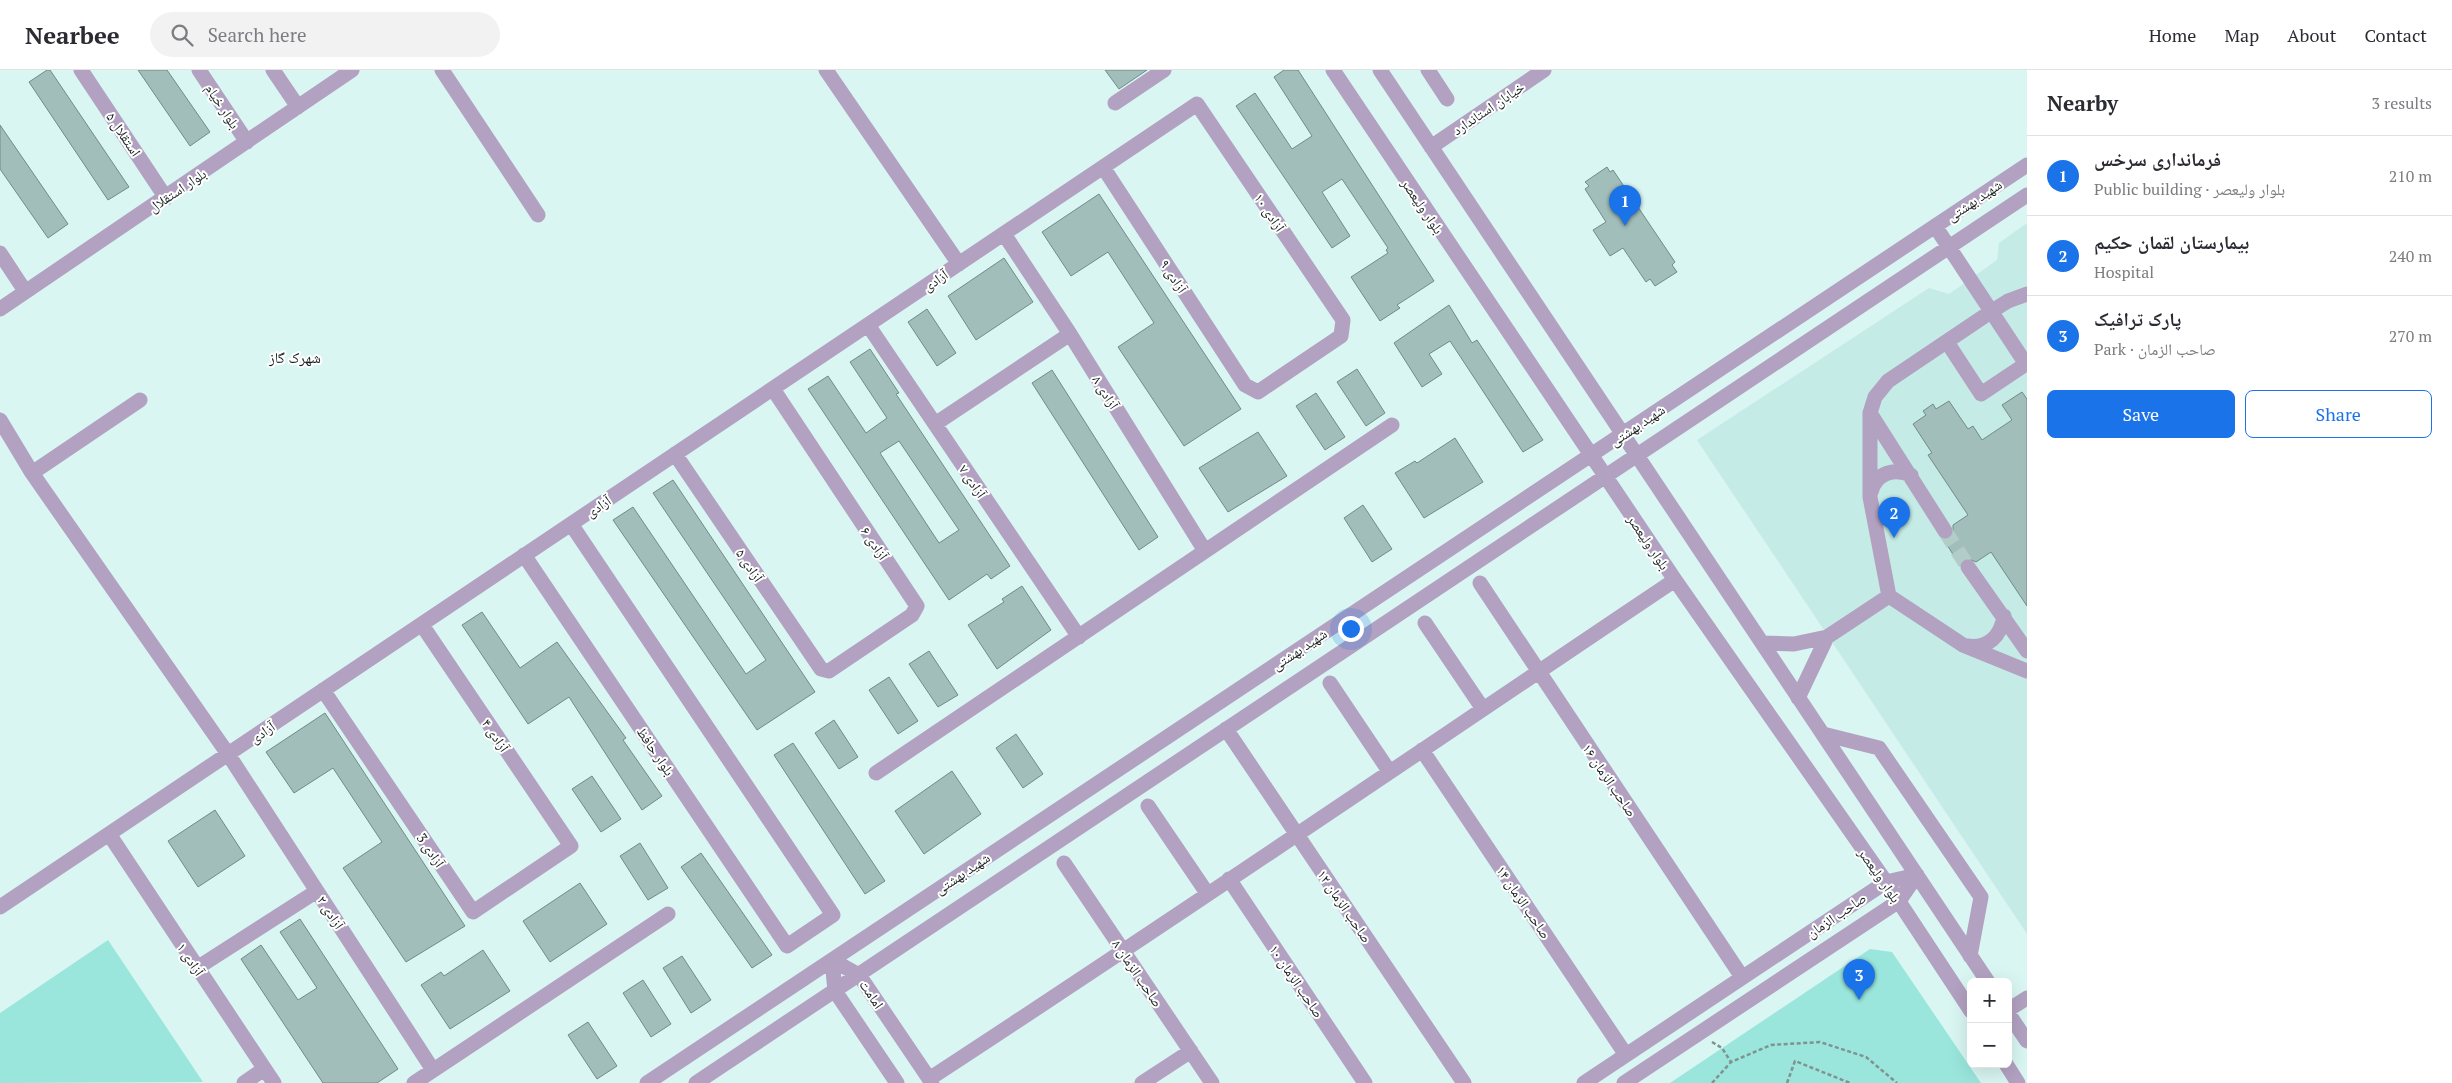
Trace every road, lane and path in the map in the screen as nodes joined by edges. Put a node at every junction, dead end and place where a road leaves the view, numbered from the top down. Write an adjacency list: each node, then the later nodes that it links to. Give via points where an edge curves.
1 (81, 70): 21 (street, استقلال ۵)
2 (199, 70): 16 (street, بلوار خیام)
3 (273, 70): 15 (street)
4 (352, 70): 15 (street, بلوار استقلال)
5 (442, 70): 22 (street)
6 (826, 70): 27 (street)
7 (1164, 70): 13 (street)
8 (1333, 70): 45 (street, بلوار ولیعصر)
9 (1380, 70): 17 (street)
10 (1428, 70): 12 (street)
11 (1544, 70): 17 (street, خیابان استاندارد)
12 (1447, 99)
13 (1115, 103)
14 (1197, 104): 19 (street, آزادی); 35 (street, آزادی ۱۰, via 1343,320 1341,336 1258,392)
15 (298, 108): 16 (street, بلوار استقلال)
16 (247, 142): 21 (street, بلوار استقلال)
17 (1431, 147): 42 (street)
18 (2027, 165): 23 (street, شهید بهشتی)
19 (1102, 168): 24 (street, آزادی); 35 (street, آزادی ۹)
20 (2027, 195): 25 (street, شهید بهشتی)
21 (166, 198): 28 (street, بلوار استقلال)
22 (538, 215)
23 (1935, 226): 25 (street); 42 (street, شهید بهشتی)
24 (1004, 234): 27 (street, آزادی); 33 (street, آزادی ۸)
25 (1949, 247): 31 (street); 44 (street, شهید بهشتی)
26 (0, 253): 28 (street)
27 (959, 264): 32 (street, آزادی)
28 (25, 292): 30 (street, بلوار استقلال)
29 (2027, 294): 31 (street)
30 (0, 309)
31 (1992, 312): 34 (street); 34 (street, via 2026,364 1981,394)
32 (868, 325): 36 (street, آزادی); 40 (street, آزادی ۷)
33 (1070, 334): 40 (street); 52 (street, آزادی ۸)
34 (1947, 342): 38 (street, via 1888,381 1875,397)
35 (1245, 385)
36 (772, 389): 43 (street, آزادی); 66 (street, آزادی ۶, via 917,606 912,615)
37 (140, 400): 46 (street)
38 (1870, 412): 47 (street); 49 (street)
39 (0, 420): 46 (street, آزادی ۲)
40 (935, 424): 61 (street, آزادی ۷)
41 (1392, 426): 52 (street)
42 (1623, 434): 44 (street); 45 (street, شهید بهشتی)
43 (675, 454): 50 (street, آزادی); 66 (street, آزادی ۵, via 821,670)
44 (1637, 455): 48 (street, شهید بهشتی); 63 (street)
45 (1590, 456): 48 (street, بلوار ولیعصر); 94 (street, شهید بهشتی)
46 (32, 472): 76 (street, آزادی ۲)
47 (1911, 475): 49 (street, via 1901,470 1884,474 1873,486); 51 (street)
48 (1604, 477): 55 (street, بلوار ولیعصر); 73 (street, شهید بهشتی)
49 (1870, 497): 57 (street)
50 (571, 524): 53 (street, آزادی); 53 (street, بلوار حافظ, via 833,915 787,946)
51 (1944, 531)
52 (1206, 551): 61 (street)
53 (524, 555): 60 (street, آزادی)
54 (1968, 567): 58 (street)
55 (1674, 580): 68 (street); 86 (street, بلوار ولیعصر)
56 (1480, 583): 68 (street, صاحب الزمان ۱۶)
57 (1888, 596): 62 (street); 64 (street)
58 (2004, 616): 64 (street, via 1996,638 1986,645); 65 (street)
59 (1425, 623): 72 (street)
60 (422, 624): 70 (street, آزادی); 82 (street, آزادی ۴)
61 (1079, 637): 78 (street)
62 (1826, 637): 63 (street, via 1794,644); 71 (street)
63 (1762, 643): 71 (street)
64 (1963, 645): 67 (street)
65 (2027, 651)
66 (829, 671)
67 (2027, 671)
68 (1538, 672): 72 (street); 97 (street, صاحب الزمان ۱۶)
69 (1330, 682): 77 (street)
70 (323, 690): 76 (street, آزادی); 82 (street, آزادی 3, via 473,912)
71 (1798, 698): 74 (street)
72 (1483, 709): 75 (street)
73 (1226, 729): 81 (street, صاحب الزمان ۱۲); 96 (street, شهید بهشتی)
74 (1823, 734): 84 (street); 93 (street, via 1879,748 1981,896)
75 (1422, 750): 77 (street); 107 (street, صاحب الزمان ۱۴)
76 (228, 754): 80 (street, آزادی); 87 (street, آزادی ۲)
77 (1389, 771): 81 (street)
78 (876, 773)
79 (1148, 806): 88 (street)
80 (109, 834): 90 (street, آزادی); 95 (street, آزادی ۱)
81 (1296, 834): 85 (street); 123 (street, صاحب الزمان ۱۲)
82 (571, 846)
83 (1064, 862): 92 (street, صاحب الزمان ۸)
84 (1916, 875): 86 (street, صاحب الزمان); 89 (street, صاحب الزمان); 93 (street)
85 (1229, 879): 88 (street); 122 (street, صاحب الزمان ۱۰)
86 (1886, 882): 89 (street, بلوار ولیعصر); 97 (street, صاحب الزمان)
87 (317, 891): 95 (street); 111 (street, آزادی ۲)
88 (1207, 893): 92 (street)
89 (1898, 901): 101 (street, بلوار ولیعصر); 104 (street, صاحب الزمان)
90 (0, 907)
91 (668, 914): 111 (street)
92 (1124, 952): 106 (street, صاحب الزمان ۸); 113 (street)
93 (1970, 956): 98 (street)
94 (832, 960): 96 (street, امامت); 99 (street, امامت); 117 (street, شهید بهشتی)
95 (198, 968): 110 (street, آزادی ۱)
96 (859, 975): 99 (street, شهید بهشتی); 113 (street, امامت)
97 (1742, 977): 107 (street, صاحب الزمان)
98 (1985, 978)
99 (835, 990): 118 (street, شهید بهشتی); 119 (street, امامت)
100 (2027, 998): 102 (street)
101 (1967, 1005)
102 (2012, 1009)
103 (2012, 1018): 105 (street)
104 (1699, 1033): 108 (path, via 1722,1048); 125 (street, صاحب الزمان)
105 (2027, 1041)
106 (1191, 1051): 120 (street); 121 (street, صاحب الزمان ۸)
107 (1626, 1055): 124 (street, صاحب الزمان)
108 (1731, 1062): 112 (path, via 1771,1045 1820,1042 1866,1057); 126 (path)
109 (2009, 1068): 131 (street)
110 (264, 1069): 114 (street); 115 (street, آزادی ۱)
111 (433, 1070): 116 (street)
112 (1892, 1078): 129 (path); 130 (path)
113 (930, 1081)
114 (244, 1083)
115 (274, 1083)
116 (414, 1083)
117 (647, 1083)
118 (696, 1083)
119 (897, 1083)
120 (1142, 1083)
121 (1212, 1083)
122 (1365, 1083)
123 (1464, 1083)
124 (1584, 1083)
125 (1624, 1083)
126 (1712, 1083)
127 (1787, 1083): 128 (path, via 1795,1061)
128 (1850, 1083)
129 (1890, 1083)
130 (1897, 1083)
131 (2018, 1083)

